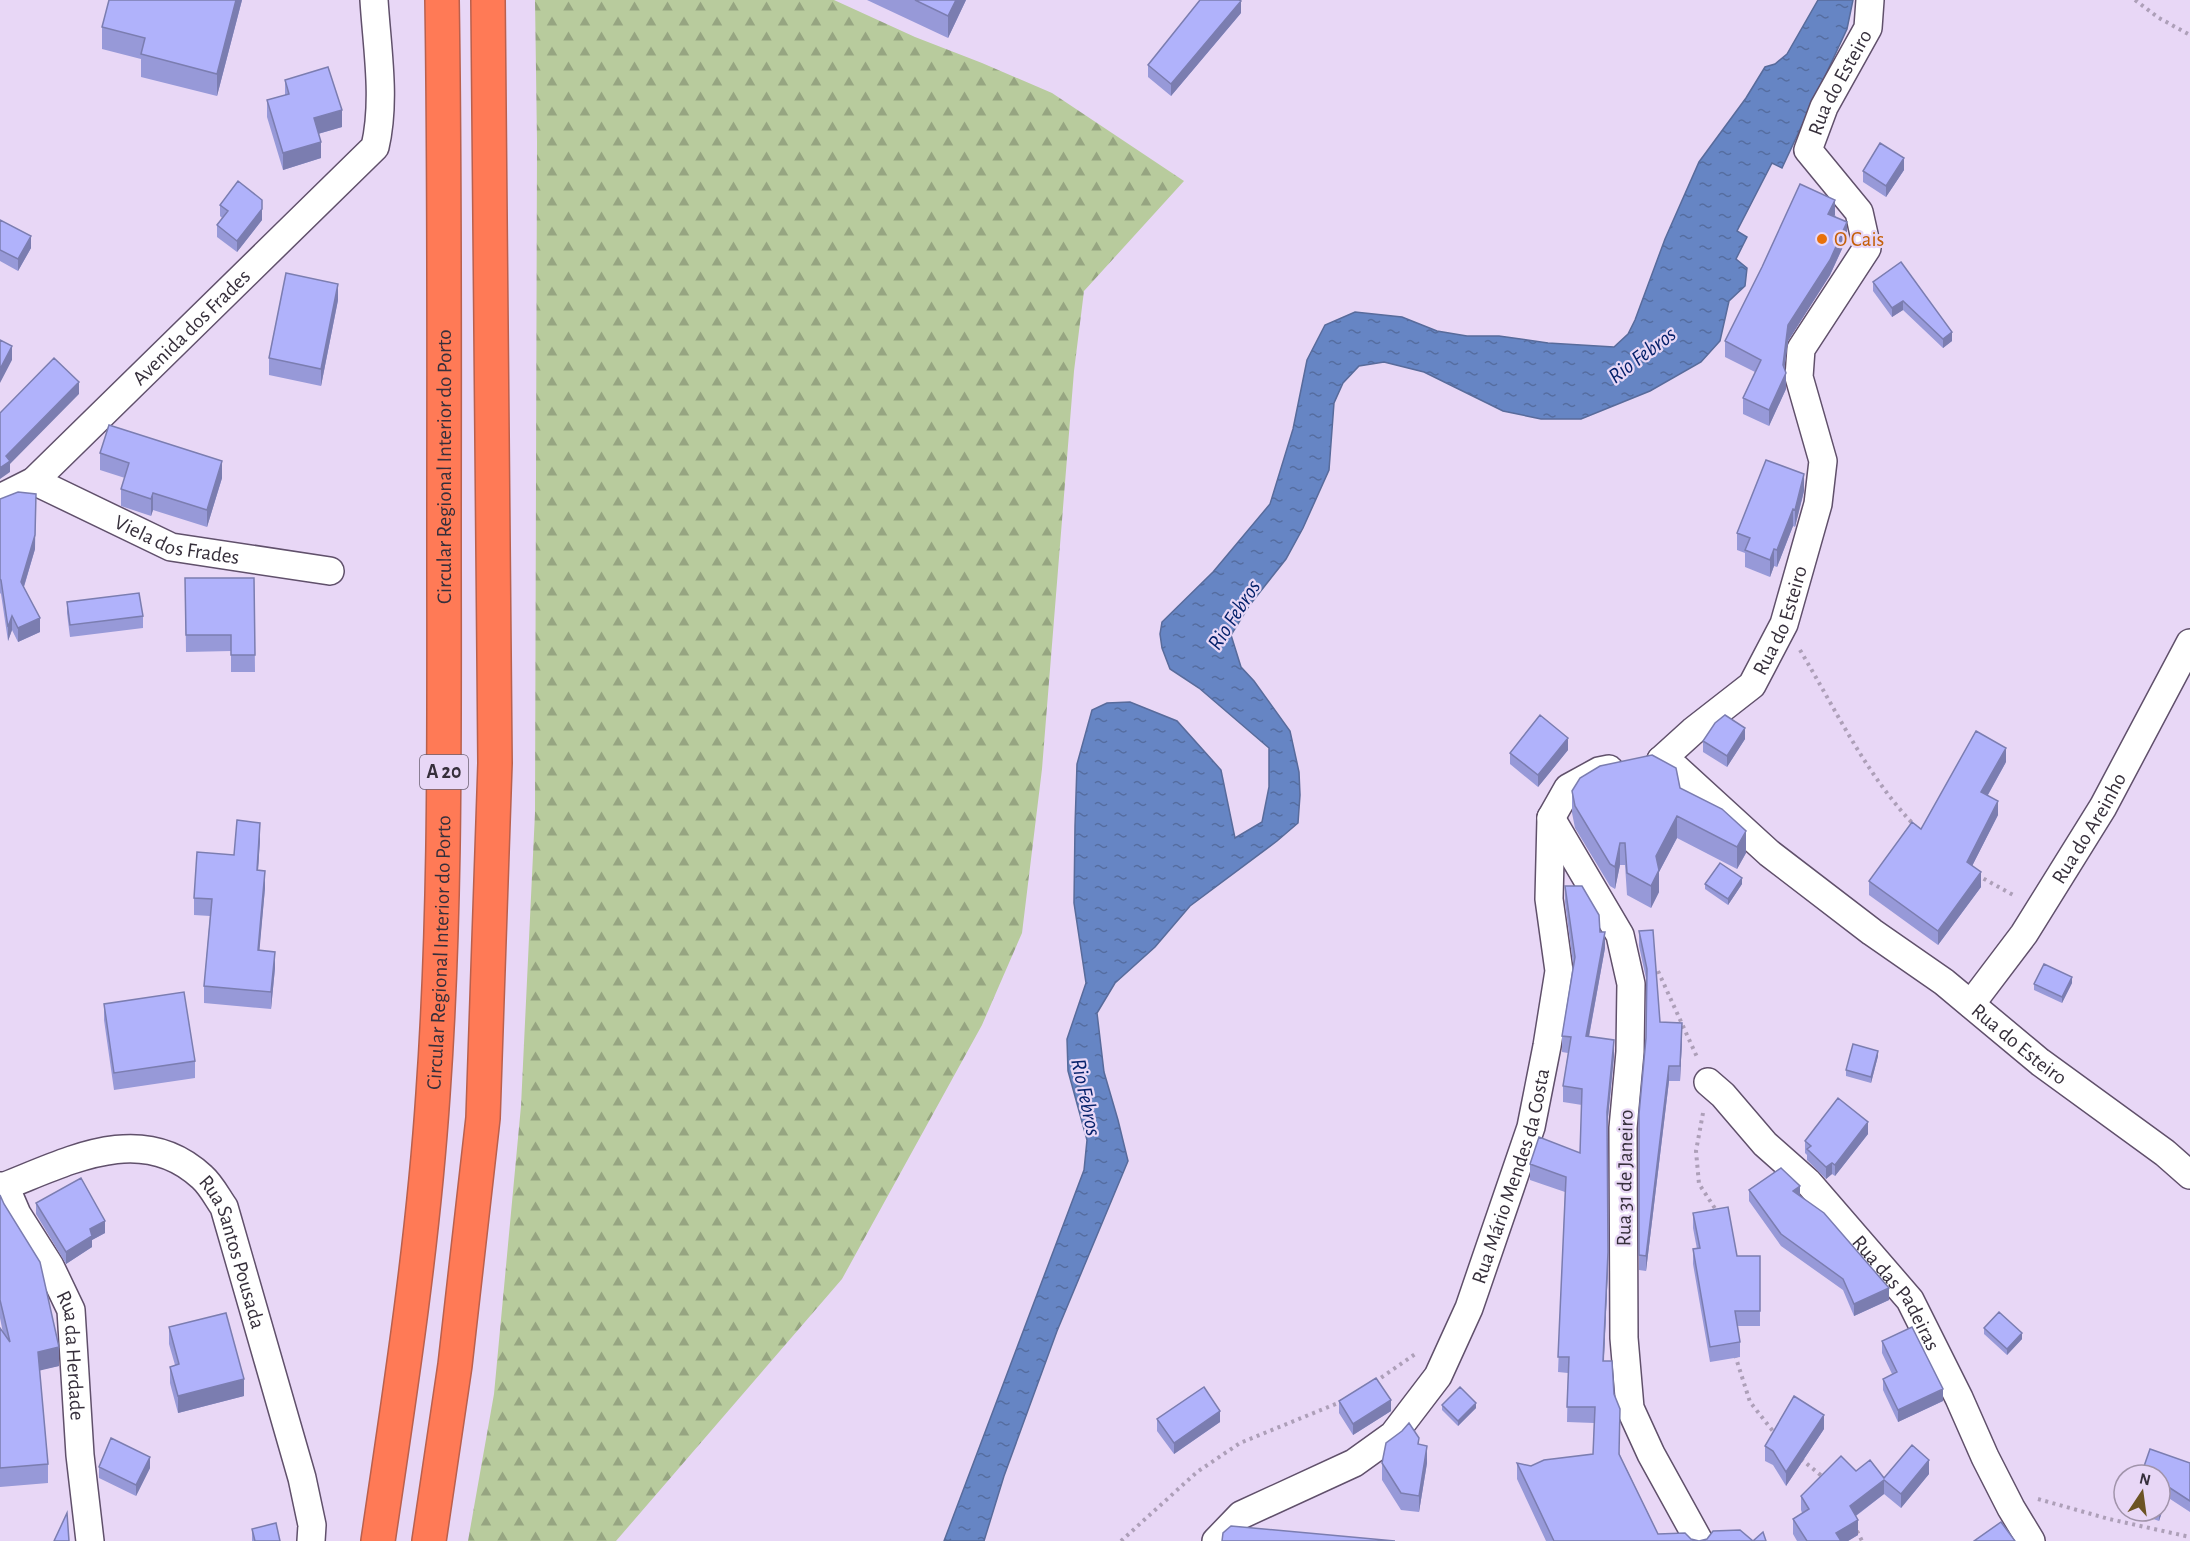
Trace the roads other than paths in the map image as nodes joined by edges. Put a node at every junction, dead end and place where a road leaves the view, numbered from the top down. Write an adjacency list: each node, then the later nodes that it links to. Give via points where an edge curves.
1 (374, 0): 5 (street, Avenida dos Frades, via 380,105 375,147)
2 (442, 0): 17 (highway, Circular Regional Interior do Porto / A 20, via 444,795 440,954 419,1249)
3 (488, 0): 18 (highway, A 20, via 495,763 483,1118 455,1365)
4 (1870, 0): 9 (street, Rua do Esteiro, via 1868,28 1824,107 1808,150 1859,213 1867,248 1801,349 1799,377 1823,461 1818,504 1784,624 1752,685)
5 (34, 481): 6 (street, Avenida dos Frades); 7 (street, Viela dos Frades, via 171,547)
6 (0, 498)
7 (330, 571)
8 (2190, 643): 11 (street, Rua do Areinho, via 2103,807 2024,934)
9 (1661, 760): 10 (street, Rua Mário Mendes da Costa, via 1599,771 1568,788); 11 (street, Rua do Esteiro, via 1676,768 1769,853)
10 (1551, 818): 19 (street, Rua Mário Mendes da Costa, via 1549,899 1559,971 1531,1127 1469,1308 1438,1376 1393,1435 1354,1463 1241,1515); 20 (street, Rua 31 de Janeiro, via 1620,935 1631,984 1623,1128 1624,1338 1630,1408)
11 (1971, 1004): 13 (street, Rua do Esteiro, via 2040,1062)
12 (1708, 1082): 21 (street, Rua das Padeiras, via 1808,1182 1910,1300 2002,1491)
13 (2190, 1175)
14 (2, 1186): 15 (street, Rua da Herdade, via 50,1266 71,1310); 16 (street, Rua Santos Pousada, via 109,1149 143,1149 175,1157 203,1178 224,1207 309,1501)
15 (90, 1541)
16 (310, 1541)
17 (378, 1541)
18 (429, 1541)
19 (1216, 1541)
20 (1699, 1541)
21 (2031, 1541)

